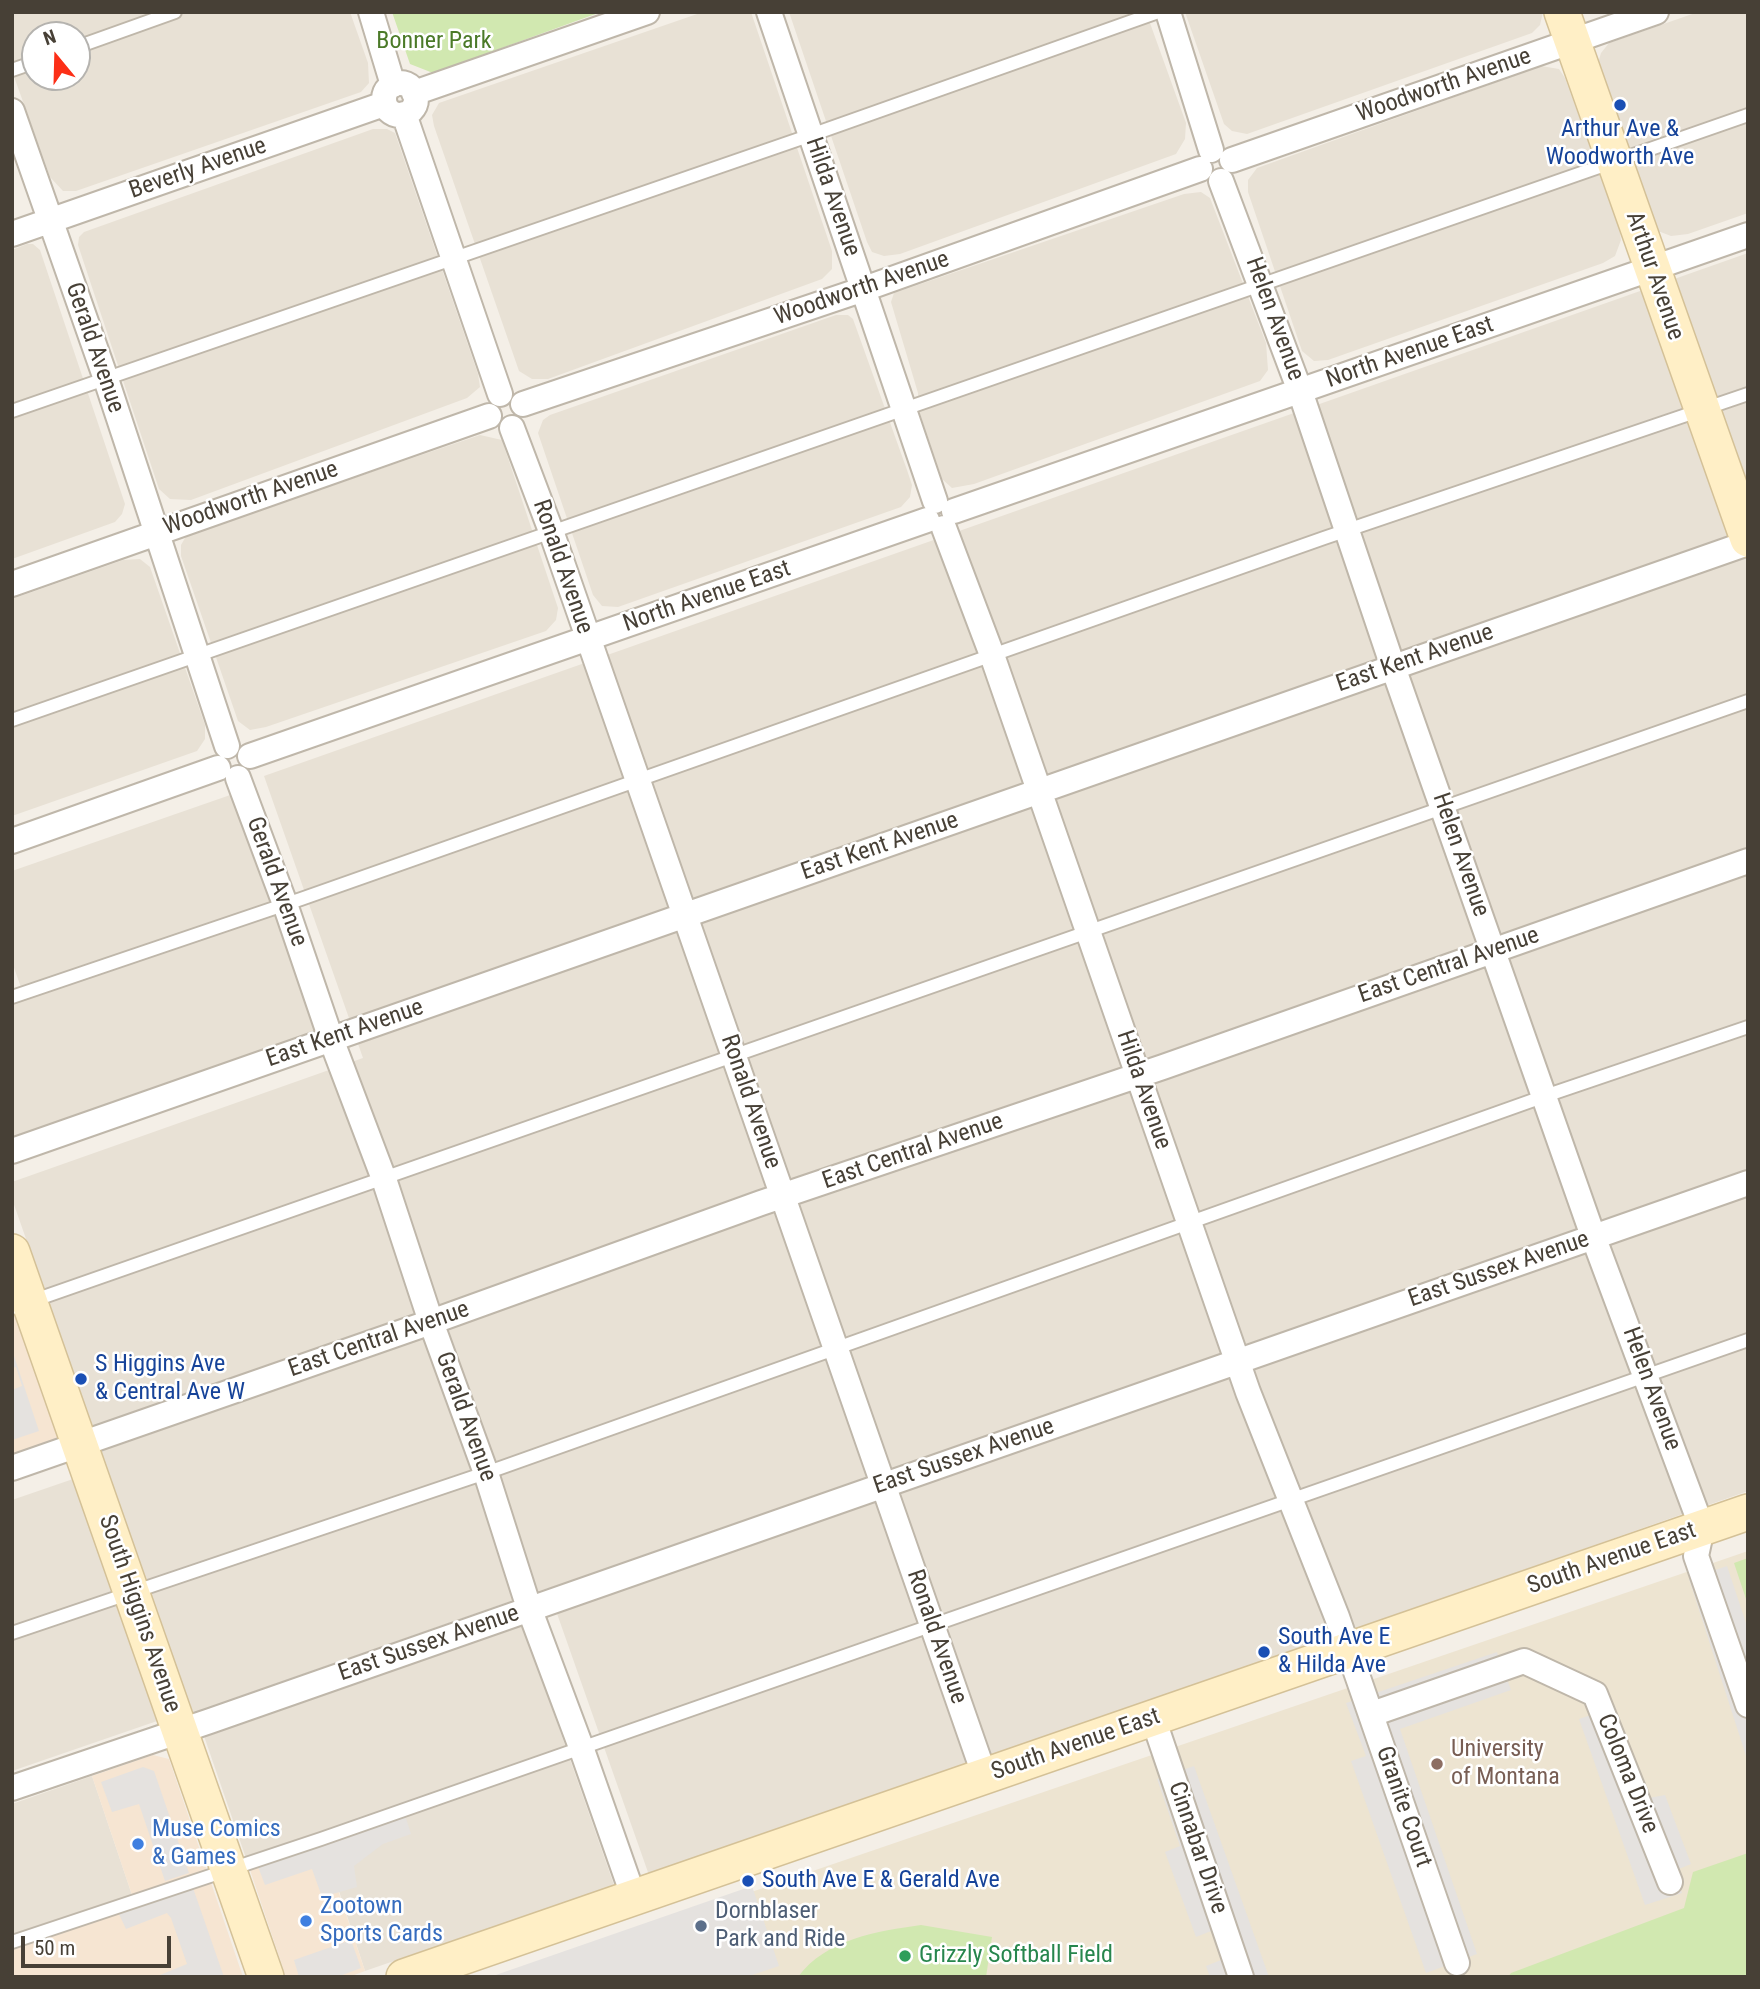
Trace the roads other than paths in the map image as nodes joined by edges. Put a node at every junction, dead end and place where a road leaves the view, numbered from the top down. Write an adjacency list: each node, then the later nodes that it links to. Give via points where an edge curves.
1 (175, 12): 9 (lane)
2 (371, 12): 10 (street)
3 (647, 12): 10 (street, Beverly Avenue)
4 (769, 12): 13 (street, Hilda Avenue)
5 (1158, 12): 13 (lane)
6 (1168, 12): 15 (street, Helen Avenue)
7 (1656, 12): 8 (street, Woodworth Avenue)
8 (1567, 27): 14 (street, Arthur Avenue); 15 (street, Woodworth Avenue)
9 (91, 42)
10 (399, 99): 16 (street, Beverly Avenue); 19 (street)
11 (12, 111): 16 (street, Gerald Avenue)
12 (1748, 115): 14 (lane)
13 (811, 135): 19 (lane); 22 (street, Hilda Avenue)
14 (1614, 161): 20 (street, Arthur Avenue); 21 (lane)
15 (1216, 165): 21 (street, Helen Avenue); 22 (street, Woodworth Avenue)
16 (50, 220): 17 (street, Beverly Avenue); 23 (street, Gerald Avenue)
17 (12, 234)
18 (1748, 235): 20 (street, North Avenue East)
19 (455, 257): 23 (lane); 27 (street)
20 (1651, 269): 24 (street, North Avenue East); 29 (street, Arthur Avenue)
21 (1262, 285): 24 (street, Helen Avenue); 28 (lane)
22 (864, 289): 26 (street, Woodworth Avenue); 28 (street, Hilda Avenue)
23 (106, 379): 30 (lane); 35 (street, Gerald Avenue)
24 (1300, 391): 32 (street, North Avenue East); 33 (street, Helen Avenue)
25 (1748, 394): 29 (lane)
26 (523, 404): 27 (street, via 513,394); 31 (street, via 522,419)
27 (495, 405): 31 (street, via 498,426); 35 (street, Woodworth Avenue)
28 (902, 409): 32 (street, Hilda Avenue); 34 (lane)
29 (1701, 410): 33 (lane); 36 (street, Arthur Avenue)
30 (12, 411)
31 (512, 428): 34 (street, Ronald Avenue)
32 (940, 515): 38 (street, North Avenue East); 40 (street, Hilda Avenue)
33 (1348, 530): 40 (lane); 41 (street, Helen Avenue)
34 (551, 531): 38 (street, Ronald Avenue); 39 (lane)
35 (155, 533): 37 (street, Woodworth Avenue); 39 (street, Gerald Avenue)
36 (1748, 541): 41 (street, East Kent Avenue)
37 (12, 584)
38 (588, 639): 44 (street, North Avenue East); 45 (street, Ronald Avenue)
39 (196, 654): 43 (lane); 44 (street, Gerald Avenue)
40 (992, 655): 45 (lane); 46 (street, Hilda Avenue)
41 (1394, 667): 46 (street, East Kent Avenue); 47 (street, Helen Avenue)
42 (1748, 701): 47 (lane)
43 (12, 720)
44 (233, 762): 48 (street, North Avenue East); 50 (street, Gerald Avenue)
45 (638, 780): 50 (lane); 51 (street, Ronald Avenue)
46 (1039, 791): 51 (street, East Kent Avenue); 52 (street, Hilda Avenue)
47 (1444, 807): 52 (lane); 53 (street, Helen Avenue)
48 (12, 841)
49 (1748, 861): 53 (street, East Central Avenue)
50 (285, 904): 54 (lane); 56 (street, Gerald Avenue)
51 (685, 915): 56 (street, East Kent Avenue); 57 (street, Ronald Avenue)
52 (1087, 932): 57 (lane); 58 (street, Hilda Avenue)
53 (1493, 950): 58 (street, East Central Avenue); 59 (street, Helen Avenue)
54 (12, 997)
55 (1748, 1027): 59 (lane)
56 (331, 1039): 60 (street, East Kent Avenue); 61 (street, Gerald Avenue)
57 (734, 1056): 61 (lane); 63 (street, Ronald Avenue)
58 (1138, 1075): 63 (street, East Central Avenue); 64 (street, Hilda Avenue)
59 (1545, 1096): 64 (lane); 65 (street, Helen Avenue)
60 (12, 1151)
61 (384, 1179): 67 (lane); 68 (street, Gerald Avenue)
62 (1748, 1183): 65 (street, East Sussex Avenue)
63 (782, 1196): 68 (street, East Central Avenue); 70 (street, Ronald Avenue)
64 (1190, 1222): 70 (lane); 71 (street, Hilda Avenue)
65 (1593, 1237): 71 (street, East Sussex Avenue); 72 (street, Helen Avenue)
66 (12, 1252): 67 (street, South Higgins Avenue)
67 (21, 1305): 73 (street, South Higgins Avenue)
68 (431, 1322): 73 (street, East Central Avenue); 75 (street, Gerald Avenue)
69 (1748, 1340): 72 (lane)
70 (836, 1350): 75 (lane); 76 (street, Ronald Avenue)
71 (1238, 1362): 76 (street, East Sussex Avenue); 77 (street, Hilda Avenue)
72 (1647, 1376): 77 (lane); 79 (street, Helen Avenue)
73 (80, 1444): 74 (street, East Central Avenue); 80 (street, South Higgins Avenue)
74 (12, 1468)
75 (486, 1473): 80 (lane); 81 (street, Gerald Avenue)
76 (883, 1486): 81 (street, East Sussex Avenue); 82 (street, Ronald Avenue)
77 (1290, 1501): 82 (lane); 84 (street, Hilda Avenue)
78 (1748, 1512): 79 (street, South Avenue East)
79 (1702, 1528): 84 (street, South Avenue East); 85 (street, via 1696,1556)
80 (132, 1594): 83 (lane); 88 (street, South Higgins Avenue)
81 (529, 1608): 88 (street, East Sussex Avenue); 89 (street, Gerald Avenue)
82 (932, 1625): 89 (lane); 90 (street, Ronald Avenue)
83 (12, 1633)
84 (1349, 1650): 86 (street, Granite Court); 87 (street, South Avenue East)
85 (1748, 1705)
86 (1372, 1714): 93 (street, Coloma Drive, via 1524,1661 1595,1694); 96 (street, Granite Court)
87 (1153, 1718): 90 (street, South Avenue East); 99 (street, Cinnabar Drive)
88 (180, 1731): 91 (street, East Sussex Avenue); 92 (street, South Higgins Avenue)
89 (581, 1747): 92 (lane); 94 (street, Gerald Avenue)
90 (985, 1777): 94 (street, South Avenue East)
91 (12, 1788)
92 (227, 1870): 95 (lane); 97 (street, South Higgins Avenue)
93 (1670, 1882)
94 (634, 1898): 98 (street, South Avenue East)
95 (12, 1942)
96 (1457, 1964)
97 (266, 1977)
98 (404, 1977)
99 (1241, 1977)

